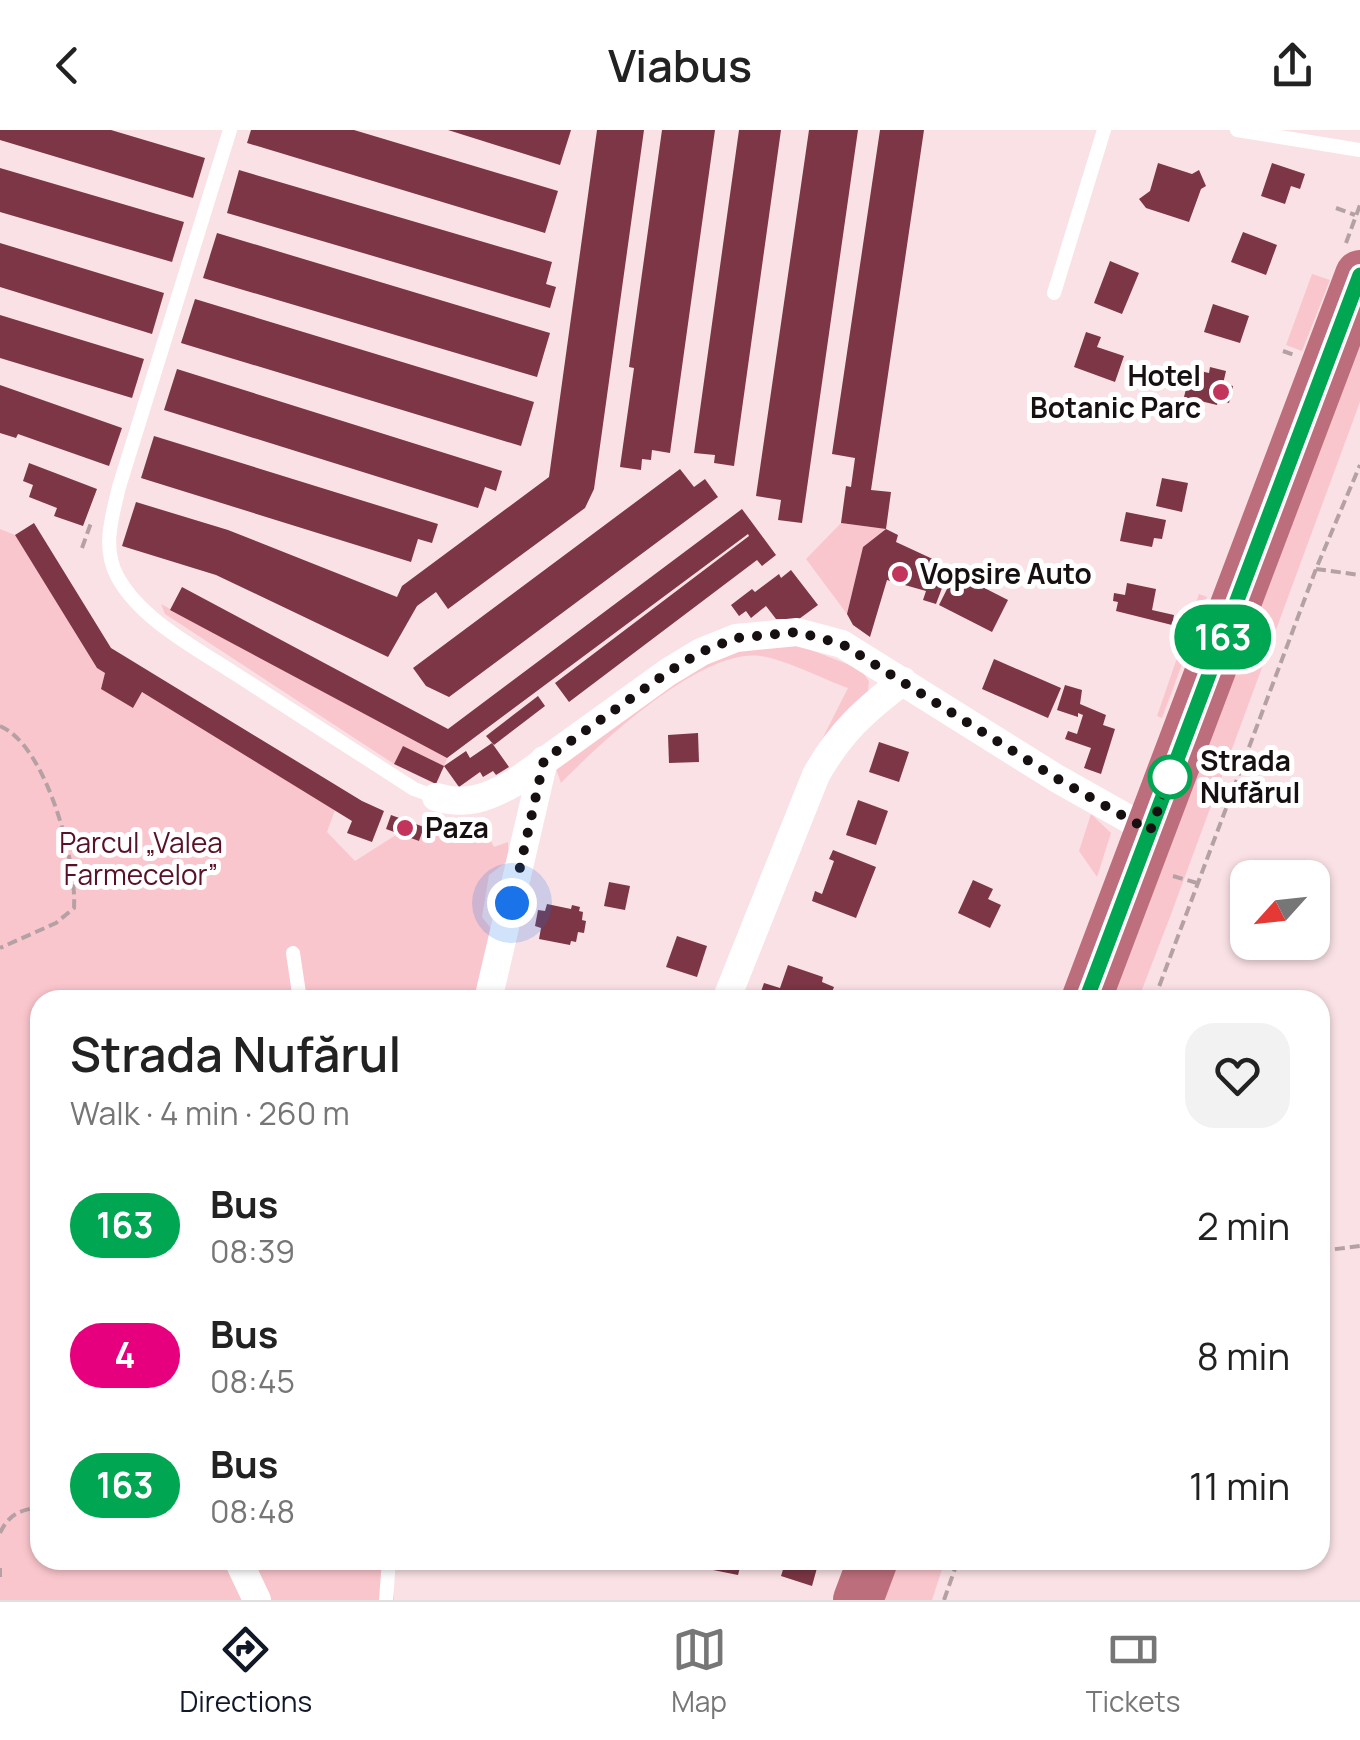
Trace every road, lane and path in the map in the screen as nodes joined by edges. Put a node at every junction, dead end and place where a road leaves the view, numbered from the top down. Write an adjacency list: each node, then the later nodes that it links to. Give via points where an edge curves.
1 (230, 130): 15 (lane, via 119,487 110,556 135,601 182,639)
2 (1104, 130): 8 (lane)
3 (1237, 130): 4 (lane)
4 (1360, 150)
5 (1336, 208): 6 (path)
6 (1356, 215)
7 (1360, 275): 16 (highway)
8 (1054, 294)
9 (1360, 465): 10 (path)
10 (1316, 569): 11 (path); 23 (path)
11 (1360, 575)
12 (903, 681): 14 (street, via 842,644 797,632 736,638 668,672); 16 (street); 21 (street, via 835,742 816,775)
13 (0, 726): 17 (path, via 25,745 56,806 75,892 74,908 56,924)
14 (544, 760): 15 (street, via 483,799); 20 (street)
15 (436, 797)
16 (1150, 831): 22 (highway)
17 (0, 948)
18 (293, 954): 19 (lane)
19 (298, 990)
20 (490, 990)
21 (730, 990)
22 (1090, 990)
23 (1158, 990)
24 (1360, 1246): 25 (path)
25 (1330, 1250)
26 (30, 1508): 27 (path, via 6,1521)
27 (0, 1533)
28 (0, 1568): 33 (path)
29 (243, 1570): 34 (street)
30 (388, 1570): 35 (lane)
31 (869, 1570): 36 (highway)
32 (954, 1570): 37 (path)
33 (0, 1577)
34 (257, 1600)
35 (386, 1600)
36 (858, 1600)
37 (944, 1600)

